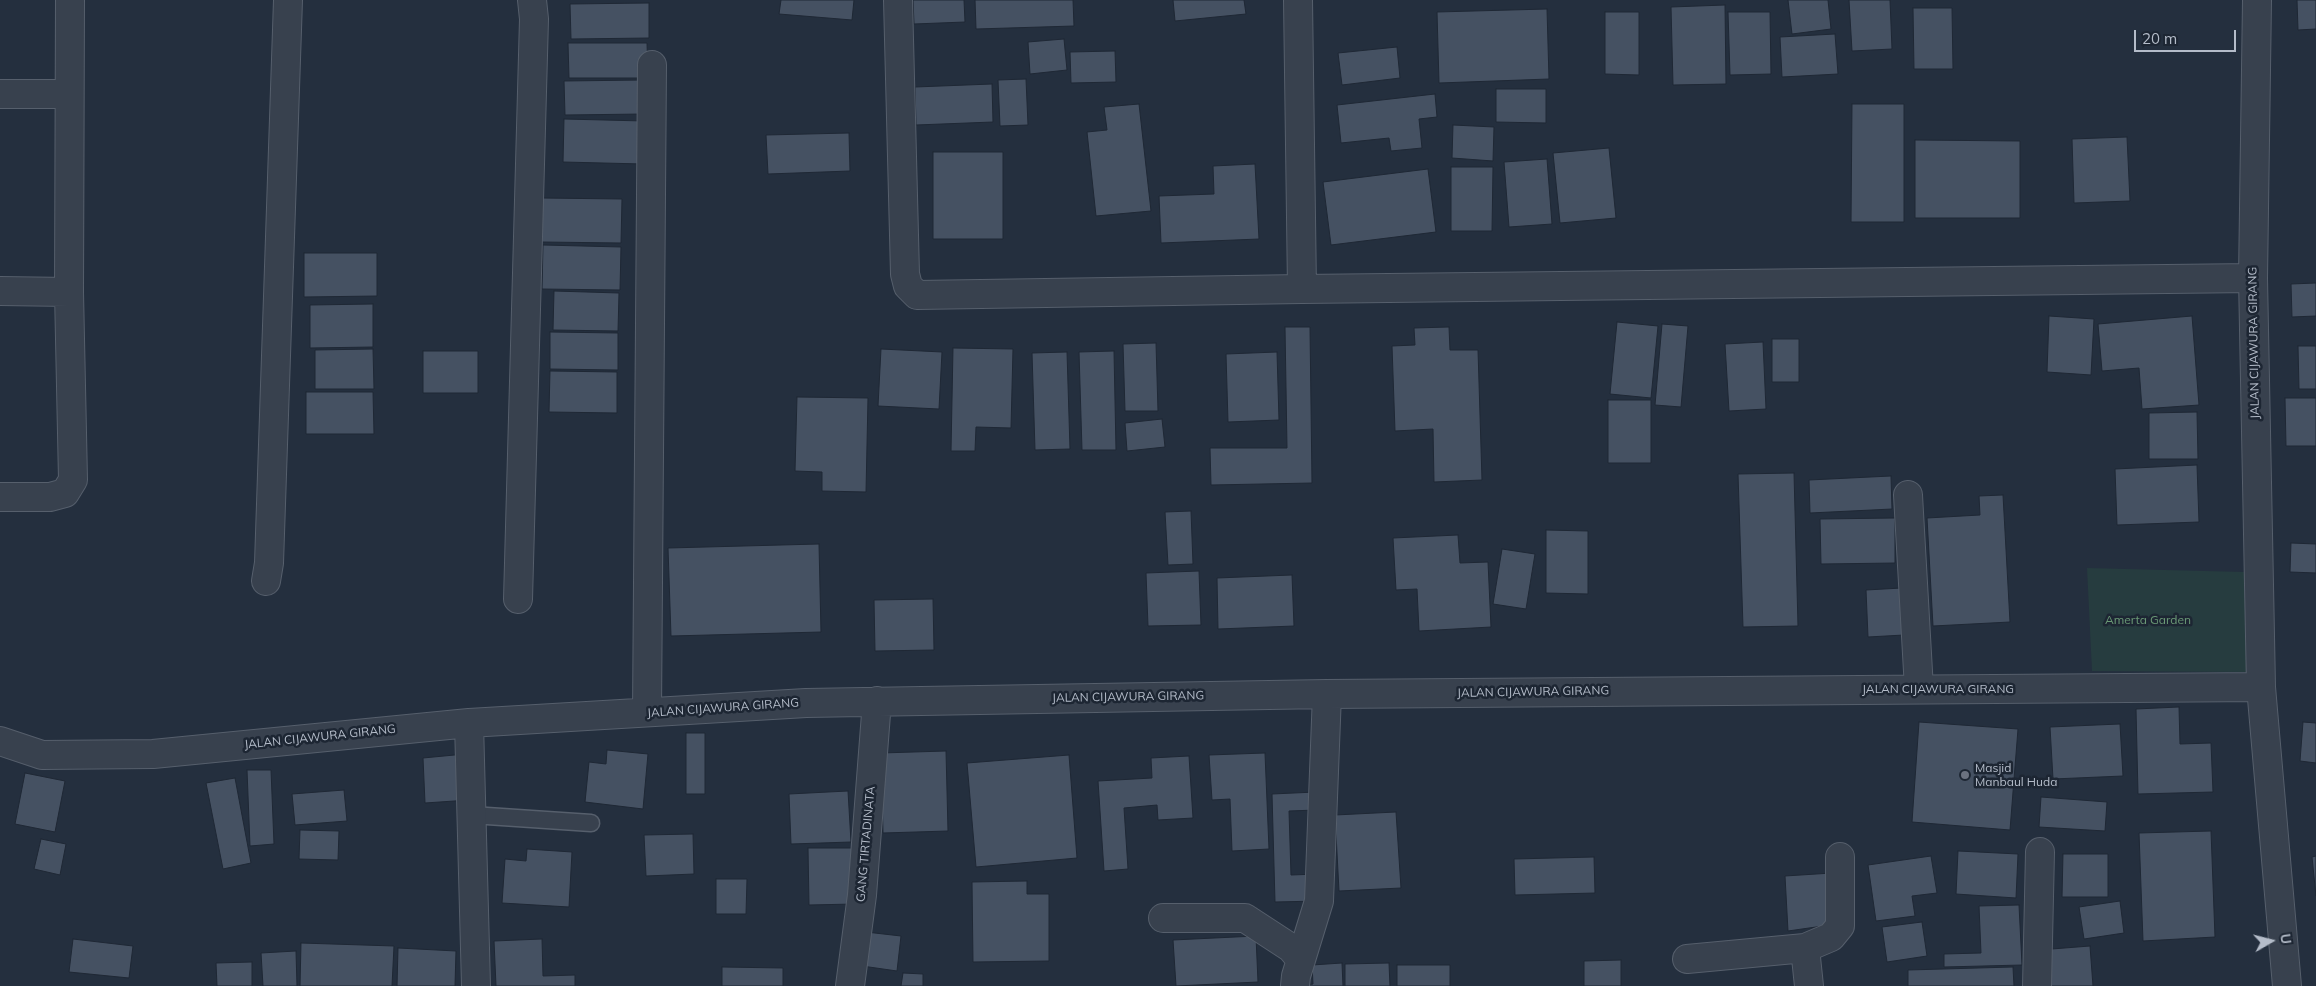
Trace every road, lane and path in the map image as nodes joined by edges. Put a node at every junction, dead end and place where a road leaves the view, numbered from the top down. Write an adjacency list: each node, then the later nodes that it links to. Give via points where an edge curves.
1 (70, 0): 9 (street)
2 (288, 0): 16 (street)
3 (532, 0): 17 (street)
4 (898, 0): 12 (street, via 905,274 908,286 917,295)
5 (1298, 0): 12 (street)
6 (2257, 0): 10 (street, JALAN CIJAWURA GIRANG)
7 (652, 66): 22 (street)
8 (0, 94): 9 (street)
9 (68, 94): 13 (street)
10 (2253, 278): 12 (street); 18 (street, JALAN CIJAWURA GIRANG)
11 (0, 290): 13 (street)
12 (1302, 290)
13 (69, 292): 15 (street, via 73,480 65,493 50,497)
14 (1908, 495): 19 (street)
15 (0, 497)
16 (266, 581)
17 (518, 599)
18 (2261, 687): 19 (street, JALAN CIJAWURA GIRANG); 37 (street, JALAN CIJAWURA GIRANG)
19 (1919, 689): 20 (street, JALAN CIJAWURA GIRANG)
20 (1327, 694): 21 (street, JALAN CIJAWURA GIRANG); 32 (street, via 1319,901)
21 (877, 701): 22 (street, JALAN CIJAWURA GIRANG); 34 (street, GANG TIRTADINATA, via 862,895)
22 (647, 712): 23 (street, JALAN CIJAWURA GIRANG)
23 (469, 723): 24 (street, JALAN CIJAWURA GIRANG, via 153,754 42,756); 25 (street)
24 (0, 741)
25 (472, 815): 26 (lane); 33 (street)
26 (591, 823)
27 (2040, 852): 36 (street)
28 (1840, 856): 30 (street, via 1840,926 1831,937)
29 (1163, 918): 32 (street, via 1245,918 1292,948)
30 (1805, 948): 31 (street); 35 (street)
31 (1687, 959)
32 (1298, 973)
33 (476, 986)
34 (850, 986)
35 (1809, 986)
36 (2036, 986)
37 (2287, 986)

